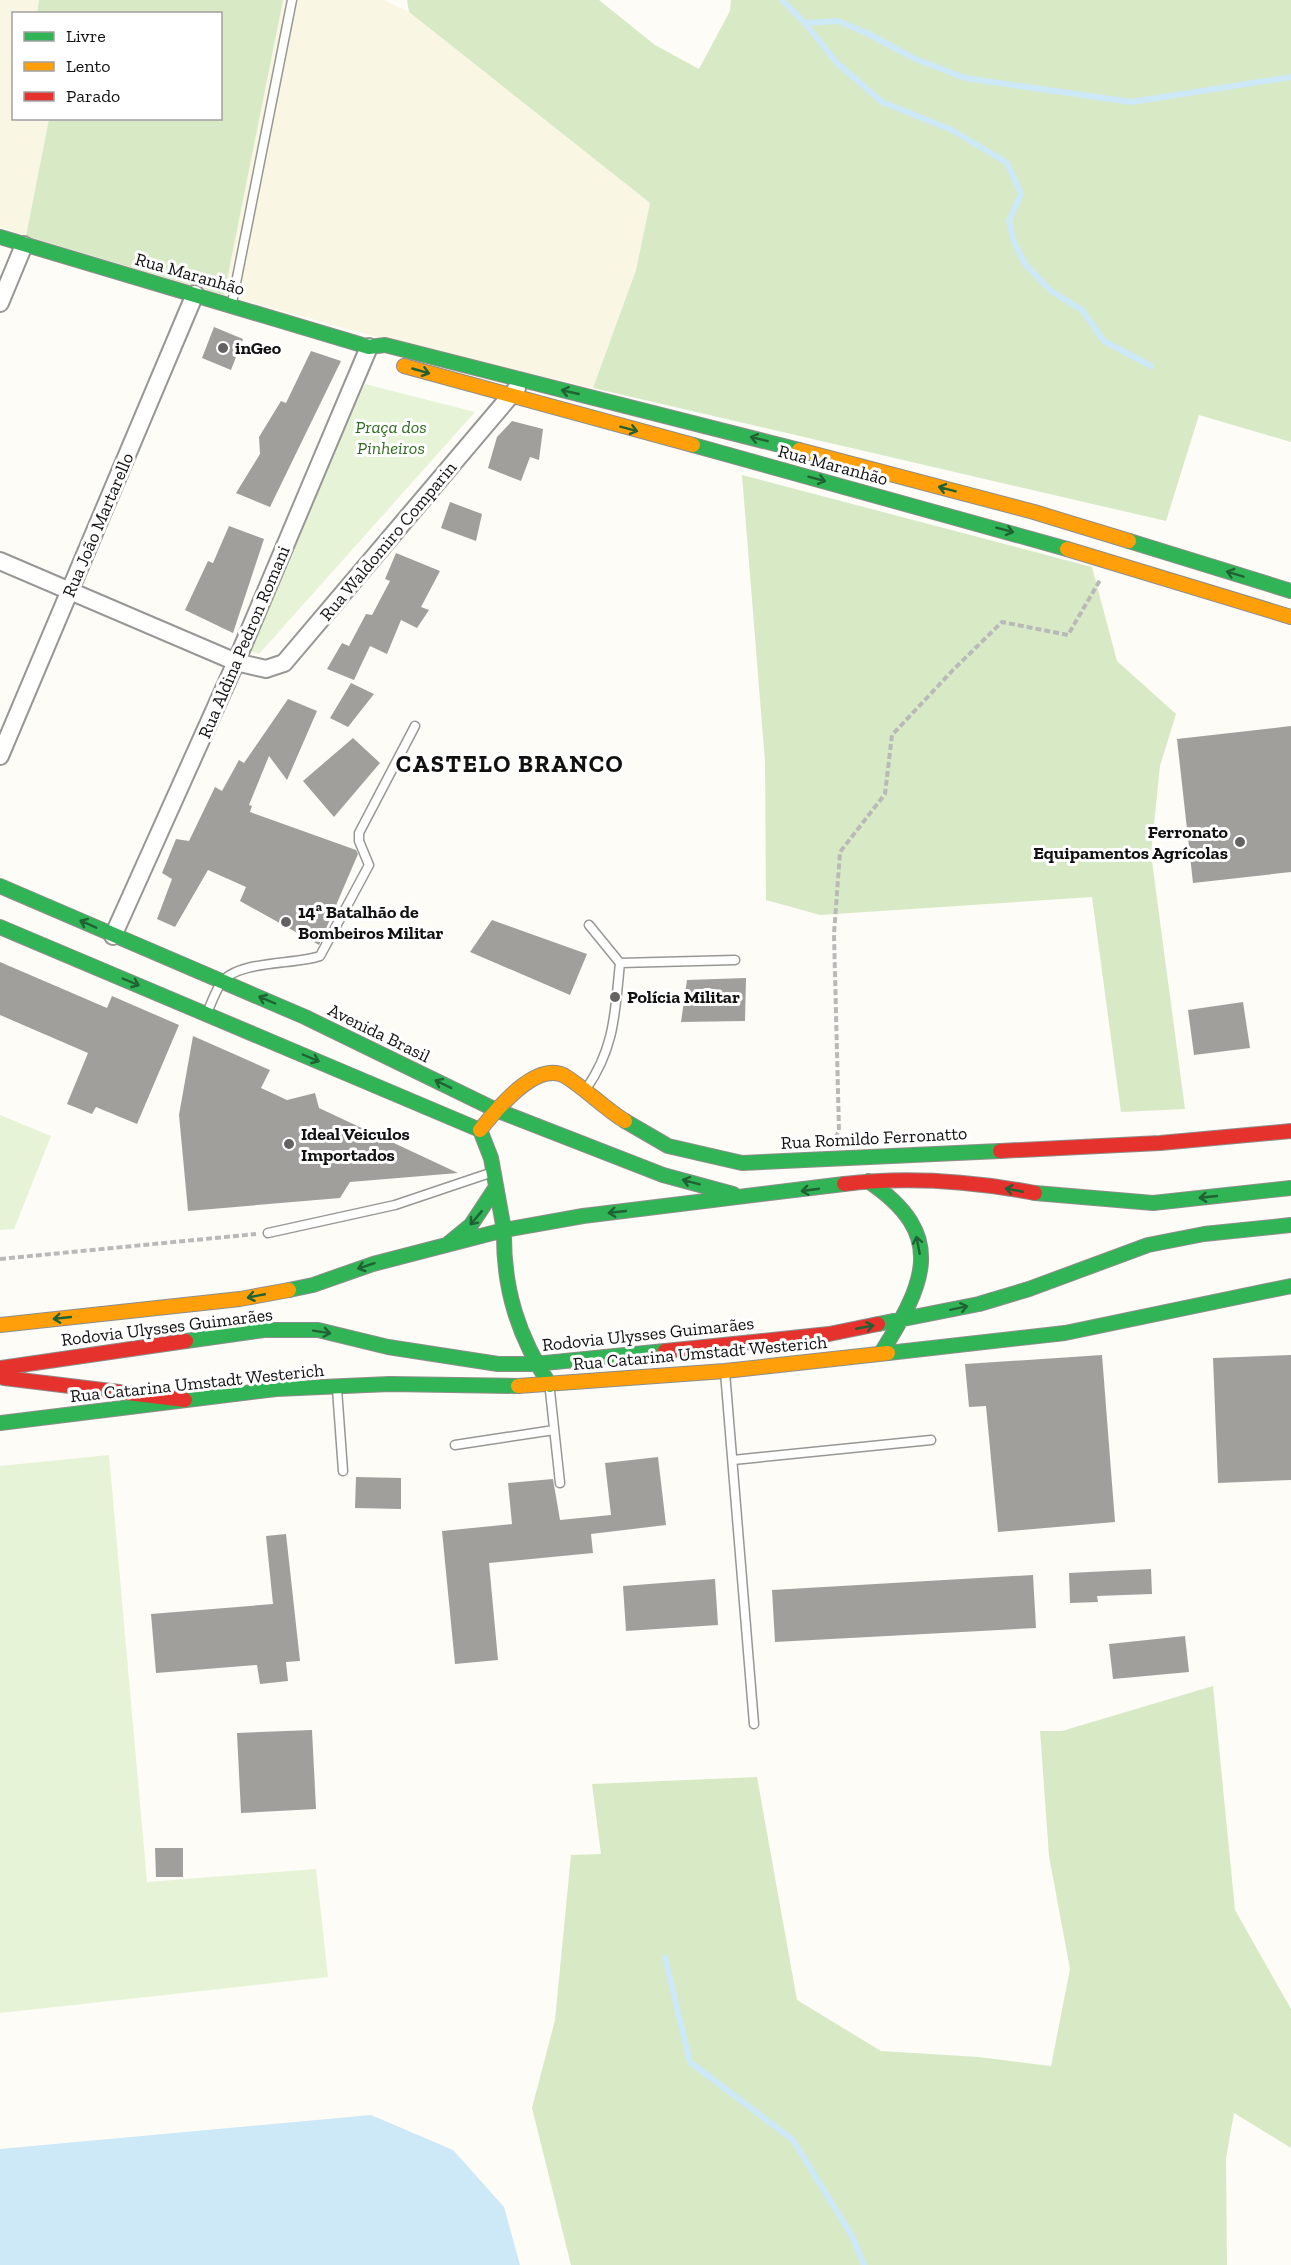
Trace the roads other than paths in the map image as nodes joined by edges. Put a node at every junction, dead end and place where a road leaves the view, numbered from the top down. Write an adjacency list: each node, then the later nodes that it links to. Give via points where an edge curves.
1 (292, 0): 6 (lane)
2 (0, 237): 3 (main road, Rua Maranhão)
3 (24, 245): 4 (main road, Rua Maranhão); 5 (street)
4 (195, 294): 6 (main road, Rua Maranhão); 19 (street, Rua João Martarello)
5 (0, 303)
6 (232, 305): 7 (main road, Rua Maranhão)
7 (380, 356): 8 (main road, Rua Maranhão, via 386,345); 9 (main road, Rua Maranhão, one-way to 9); 22 (street, Rua Aldina Pedron Romani)
8 (524, 381): 9 (street, Rua Waldomiro Comparin); 10 (main road, Rua Maranhão, one-way to 8)
9 (509, 397): 11 (main road, Rua Maranhão); 22 (street, Rua Waldomiro Comparin, via 284,663 266,669)
10 (605, 400): 11 (main road); 12 (main road, Rua Maranhão, one-way to 10)
11 (598, 421): 13 (main road, Rua Maranhão, one-way to 13)
12 (855, 464): 13 (main road); 14 (main road, Rua Maranhão, one-way to 12)
13 (850, 488): 15 (main road, Rua Maranhão, one-way to 15)
14 (1034, 512): 15 (main road); 17 (main road, Rua Maranhão)
15 (1029, 537): 18 (main road, Rua Maranhão)
16 (0, 561): 19 (street, Rua Waldomiro Comparin)
17 (1204, 564): 18 (main road); 20 (main road, Rua Maranhão, one-way to 17)
18 (1198, 589): 21 (main road, Rua Maranhão)
19 (71, 591): 22 (street, Rua Waldomiro Comparin); 24 (street, Rua João Martarello)
20 (1291, 591)
21 (1291, 617)
22 (236, 662): 28 (street, Rua Aldina Pedron Romani)
23 (415, 726): 31 (lane, via 359,833 369,865 320,956 306,961 262,964)
24 (0, 756)
25 (0, 886): 28 (main road, Avenida Brasil, one-way to 25)
26 (589, 925): 30 (lane)
27 (0, 927): 32 (main road, one-way to 32)
28 (114, 936): 31 (main road, Avenida Brasil)
29 (735, 960): 30 (lane)
30 (620, 963): 33 (lane, via 606,1056)
31 (222, 981): 32 (lane); 34 (main road, Avenida Brasil, one-way to 31)
32 (207, 1014): 35 (main road, one-way to 35)
33 (584, 1093): 34 (main road, Rua Romildo Ferronatto, via 563,1075 545,1073 534,1077); 36 (main road, Rua Romildo Ferronatto, via 668,1146 742,1163 1160,1143)
34 (496, 1110): 35 (main road, Rua Romildo Ferronatto); 41 (main road, Avenida Brasil, one-way to 34, via 663,1175)
35 (480, 1130): 37 (main road)
36 (1291, 1131)
37 (494, 1172): 39 (main road); 44 (lane, via 395,1205)
38 (868, 1181): 40 (main road, Rodovia Ulysses Guimarães, one-way to 38, via 1153,1203 1043,1196 979,1183 925,1179); 41 (main road, Rodovia Ulysses Guimarães, one-way to 41); 47 (main road, one-way to 38, via 915,1296 921,1271 920,1246 903,1208 885,1190)
39 (496, 1187): 43 (main road); 45 (main road, one-way to 45, via 471,1225)
40 (1291, 1188)
41 (747, 1198): 43 (main road, Rodovia Ulysses Guimarães, one-way to 43, via 583,1216)
42 (1291, 1225): 47 (main road, Rodovia Ulysses Guimarães, one-way to 42, via 1029,1289 1148,1245 1204,1234)
43 (504, 1230): 45 (main road, Rodovia Ulysses Guimarães); 50 (main road, via 502,1265 507,1300 518,1333)
44 (268, 1233)
45 (448, 1243): 48 (main road, Rodovia Ulysses Guimarães, one-way to 48, via 313,1285 240,1299)
46 (1291, 1286): 49 (main road, Rua Catarina Umstadt Westerich, via 1065,1333)
47 (901, 1320): 49 (main road); 50 (main road, Rodovia Ulysses Guimarães, one-way to 47, via 829,1334)
48 (0, 1325)
49 (881, 1353): 52 (main road, Rua Catarina Umstadt Westerich)
50 (535, 1364): 51 (main road, Rodovia Ulysses Guimarães, one-way to 50, via 264,1330 318,1330 462,1359); 54 (main road)
51 (0, 1368)
52 (725, 1371): 54 (main road, Rua Catarina Umstadt Westerich); 61 (lane)
53 (0, 1378): 56 (main road)
54 (550, 1385): 55 (main road, Rua Catarina Umstadt Westerich); 58 (lane)
55 (336, 1386): 56 (main road, Rua Catarina Umstadt Westerich); 62 (lane)
56 (185, 1400): 57 (main road, Rua Catarina Umstadt Westerich)
57 (0, 1423)
58 (554, 1430): 60 (lane); 63 (lane)
59 (931, 1440): 61 (lane)
60 (455, 1444)
61 (733, 1460): 64 (lane)
62 (343, 1471)
63 (560, 1483)
64 (754, 1724)

